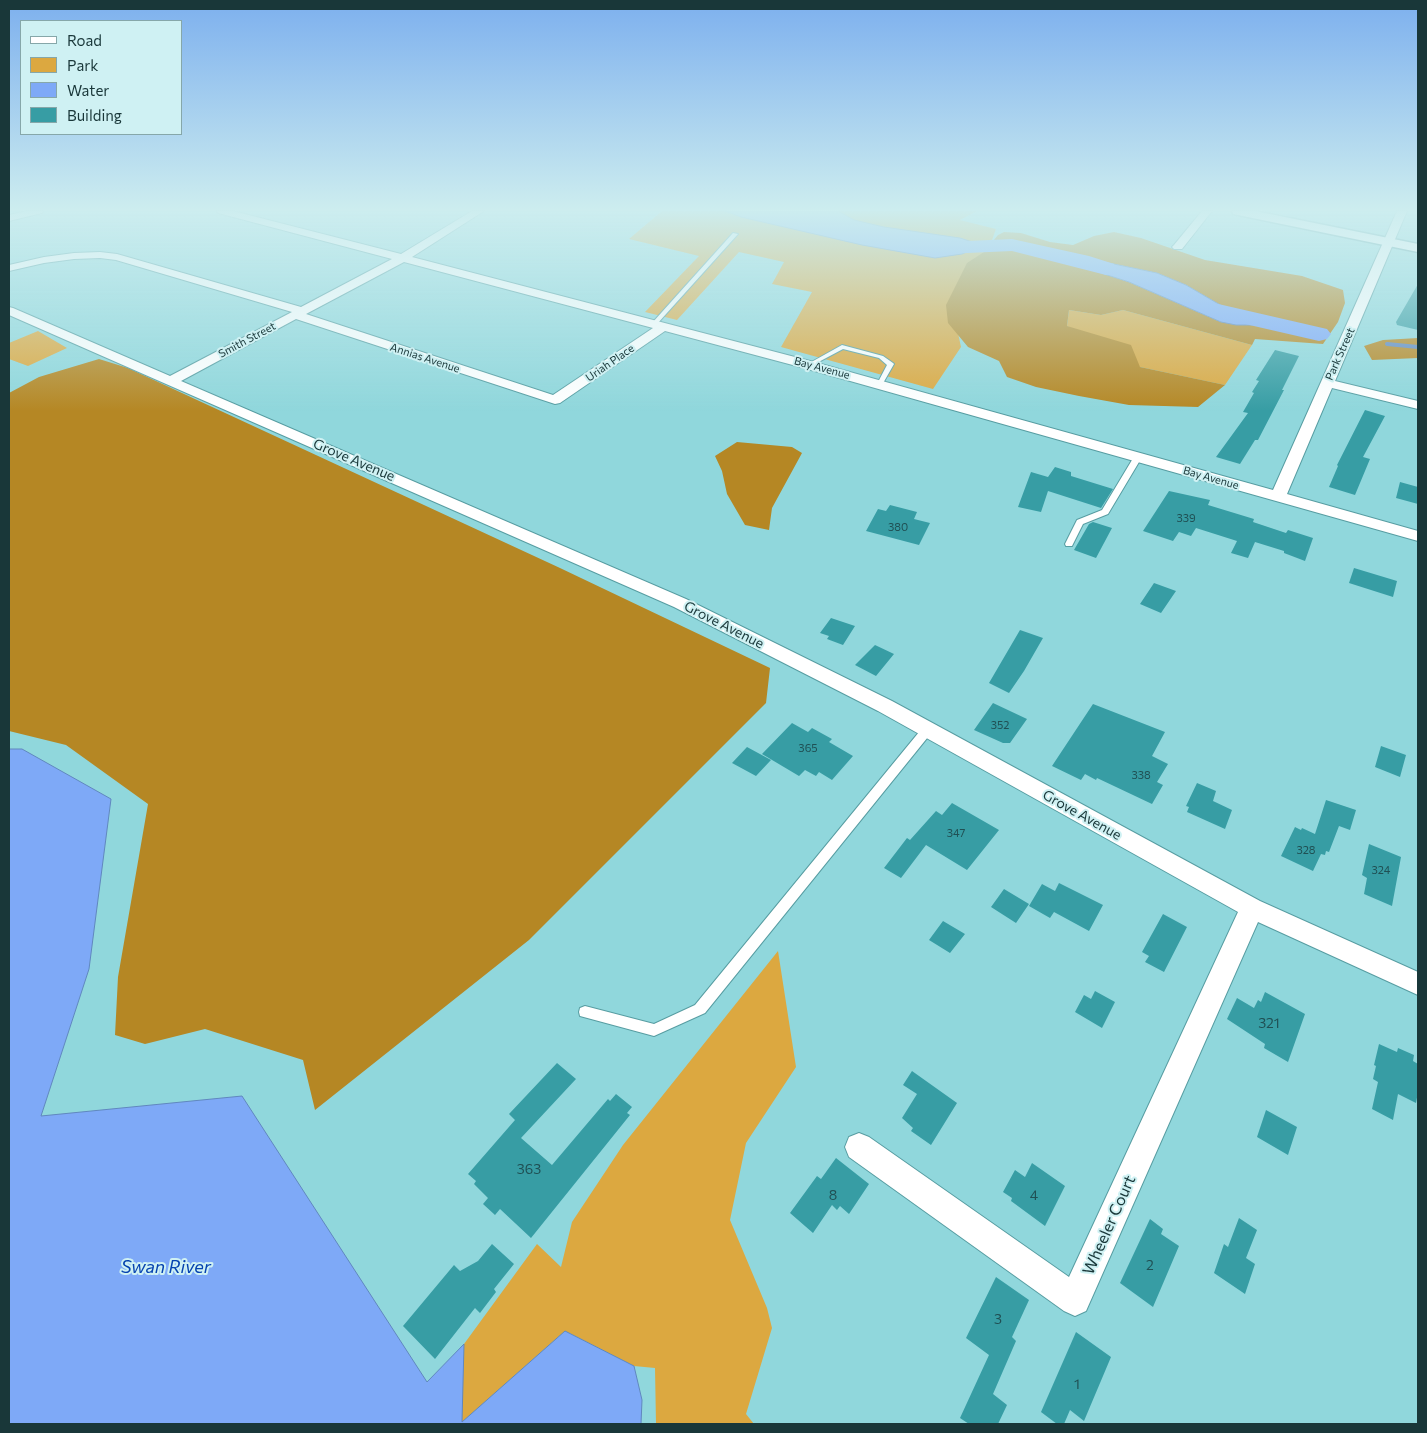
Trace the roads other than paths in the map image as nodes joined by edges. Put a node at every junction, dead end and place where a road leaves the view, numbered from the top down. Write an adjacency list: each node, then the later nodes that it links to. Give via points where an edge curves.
1 (192, 278): 7 (street, Annias Avenue)
2 (365, 278): 7 (street, Smith Street)
3 (480, 278): 8 (street, Bay Avenue)
4 (698, 278): 8 (lane)
5 (1372, 278): 11 (street, Park Street)
6 (9, 311): 10 (street, Grove Avenue)
7 (299, 313): 10 (street, Smith Street); 13 (street, Annias Avenue)
8 (660, 324): 9 (street, Bay Avenue); 13 (street, Uriah Place)
9 (809, 365): 12 (street, Bay Avenue); 12 (lane, via 842,347 881,357 891,364)
10 (171, 381): 19 (street, Grove Avenue, via 680,603)
11 (1327, 383): 14 (street); 16 (street, Park Street)
12 (880, 384): 15 (street, Bay Avenue)
13 (555, 400)
14 (1418, 405)
15 (1138, 457): 16 (street, Bay Avenue); 18 (lane, via 1105,512 1080,522)
16 (1278, 497): 17 (street, Bay Avenue)
17 (1418, 536)
18 (1069, 544)
19 (928, 729): 20 (street, Grove Avenue); 22 (lane, via 700,1009 654,1030)
20 (1252, 908): 21 (street, Grove Avenue); 23 (street, Wheeler Court, via 1075,1300)
21 (1418, 984)
22 (585, 1012)
23 (859, 1147)

